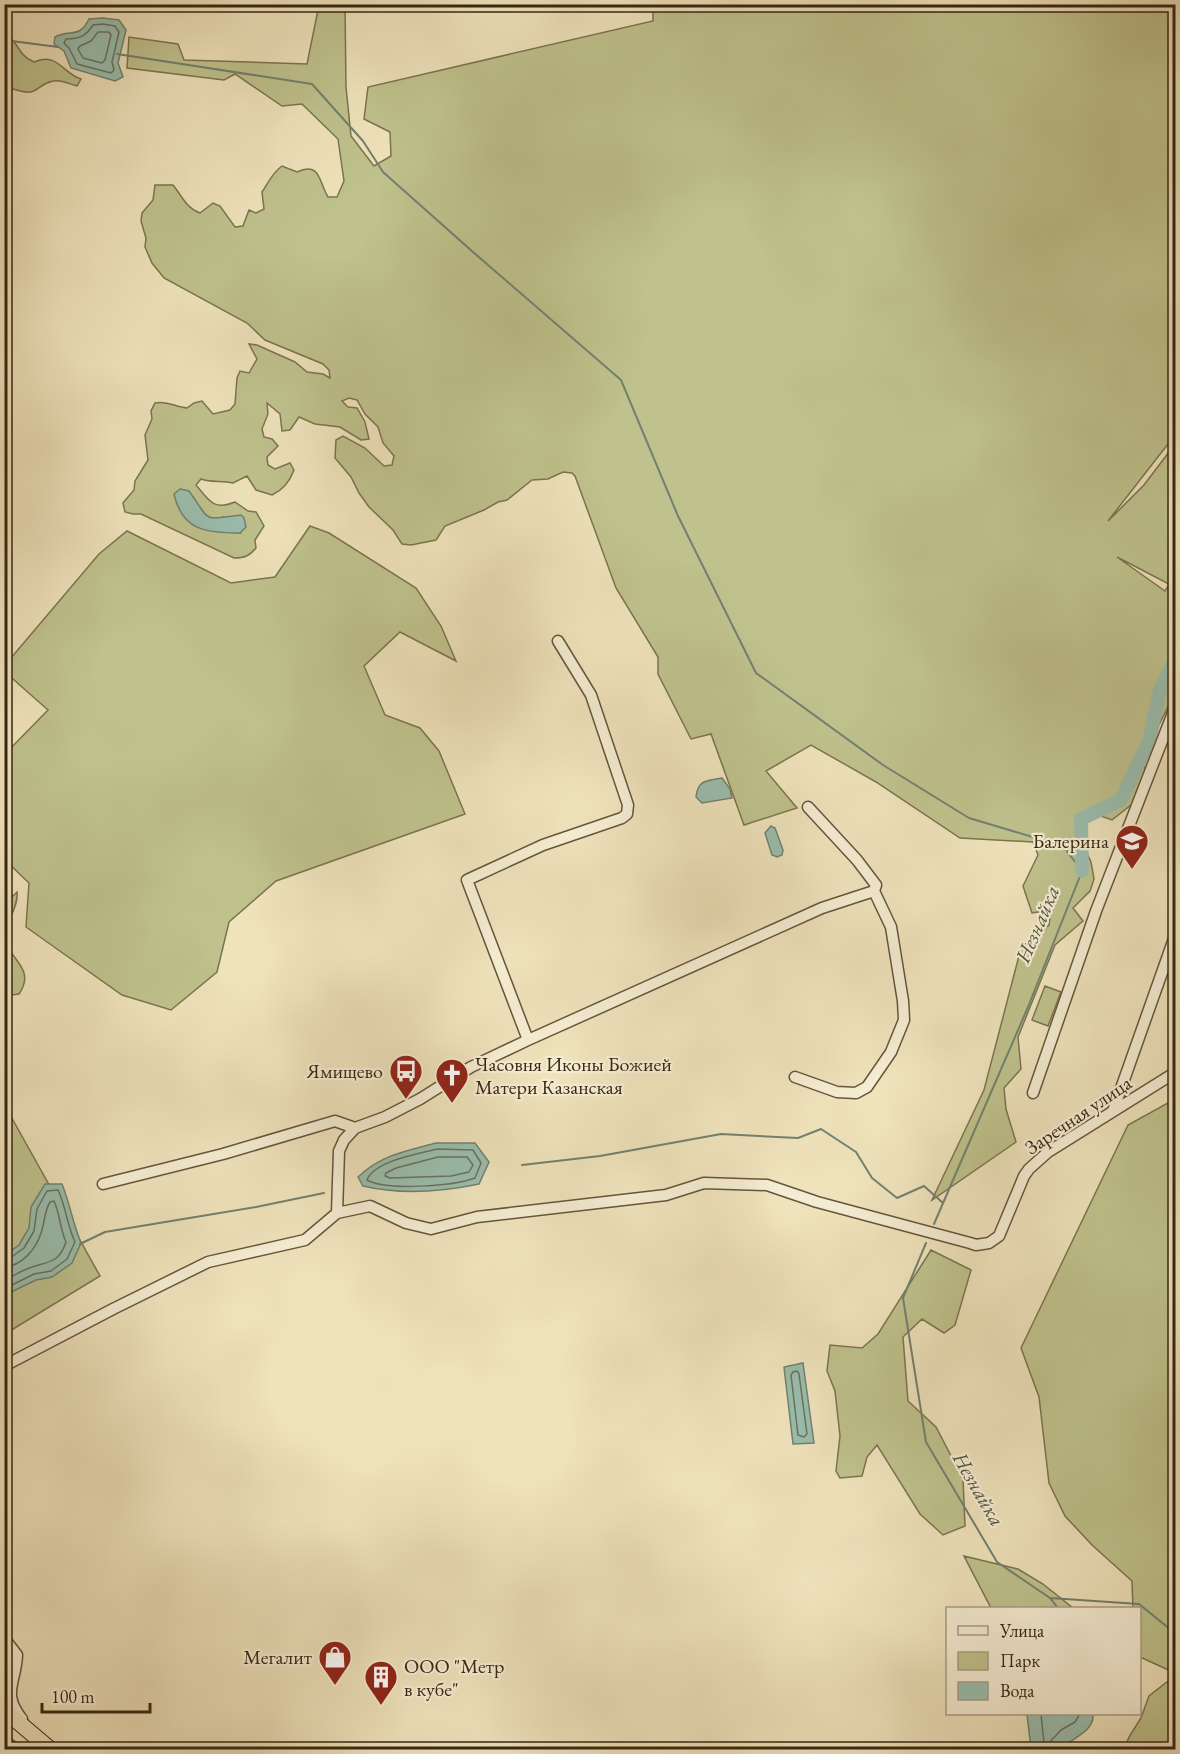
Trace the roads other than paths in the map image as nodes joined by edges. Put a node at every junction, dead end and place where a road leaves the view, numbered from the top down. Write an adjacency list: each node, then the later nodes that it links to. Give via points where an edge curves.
1 (558, 640): 6 (street, via 591,695 628,805 622,818 543,845 467,880)
2 (1176, 705): 9 (street, via 1096,911)
3 (808, 807): 4 (street, via 857,860 876,885)
4 (874, 891): 6 (street, via 822,908); 8 (street, via 891,927 903,1001 904,1020 891,1052 867,1086 856,1093 837,1092)
5 (1176, 933): 10 (street)
6 (528, 1040): 11 (street, via 471,1067 408,1105)
7 (1176, 1072): 10 (street, Заречная улица)
8 (795, 1077)
9 (1034, 1093)
10 (1113, 1112): 13 (street, Заречная улица, via 1048,1152 1029,1169 999,1236 983,1244 817,1202 767,1185 704,1183 666,1195 477,1217 431,1229 405,1223 369,1206)
11 (355, 1128): 12 (street, via 335,1121); 13 (street, via 339,1150)
12 (103, 1184)
13 (337, 1213): 14 (street, via 305,1240 208,1262)
14 (4, 1366)
15 (4, 1638): 16 (street, via 17,1655)
16 (9, 1675): 18 (street, via 12,1704)
17 (4, 1710): 18 (highway)
18 (37, 1738): 21 (highway)
19 (4, 1743): 20 (highway)
20 (13, 1749)
21 (51, 1749)

